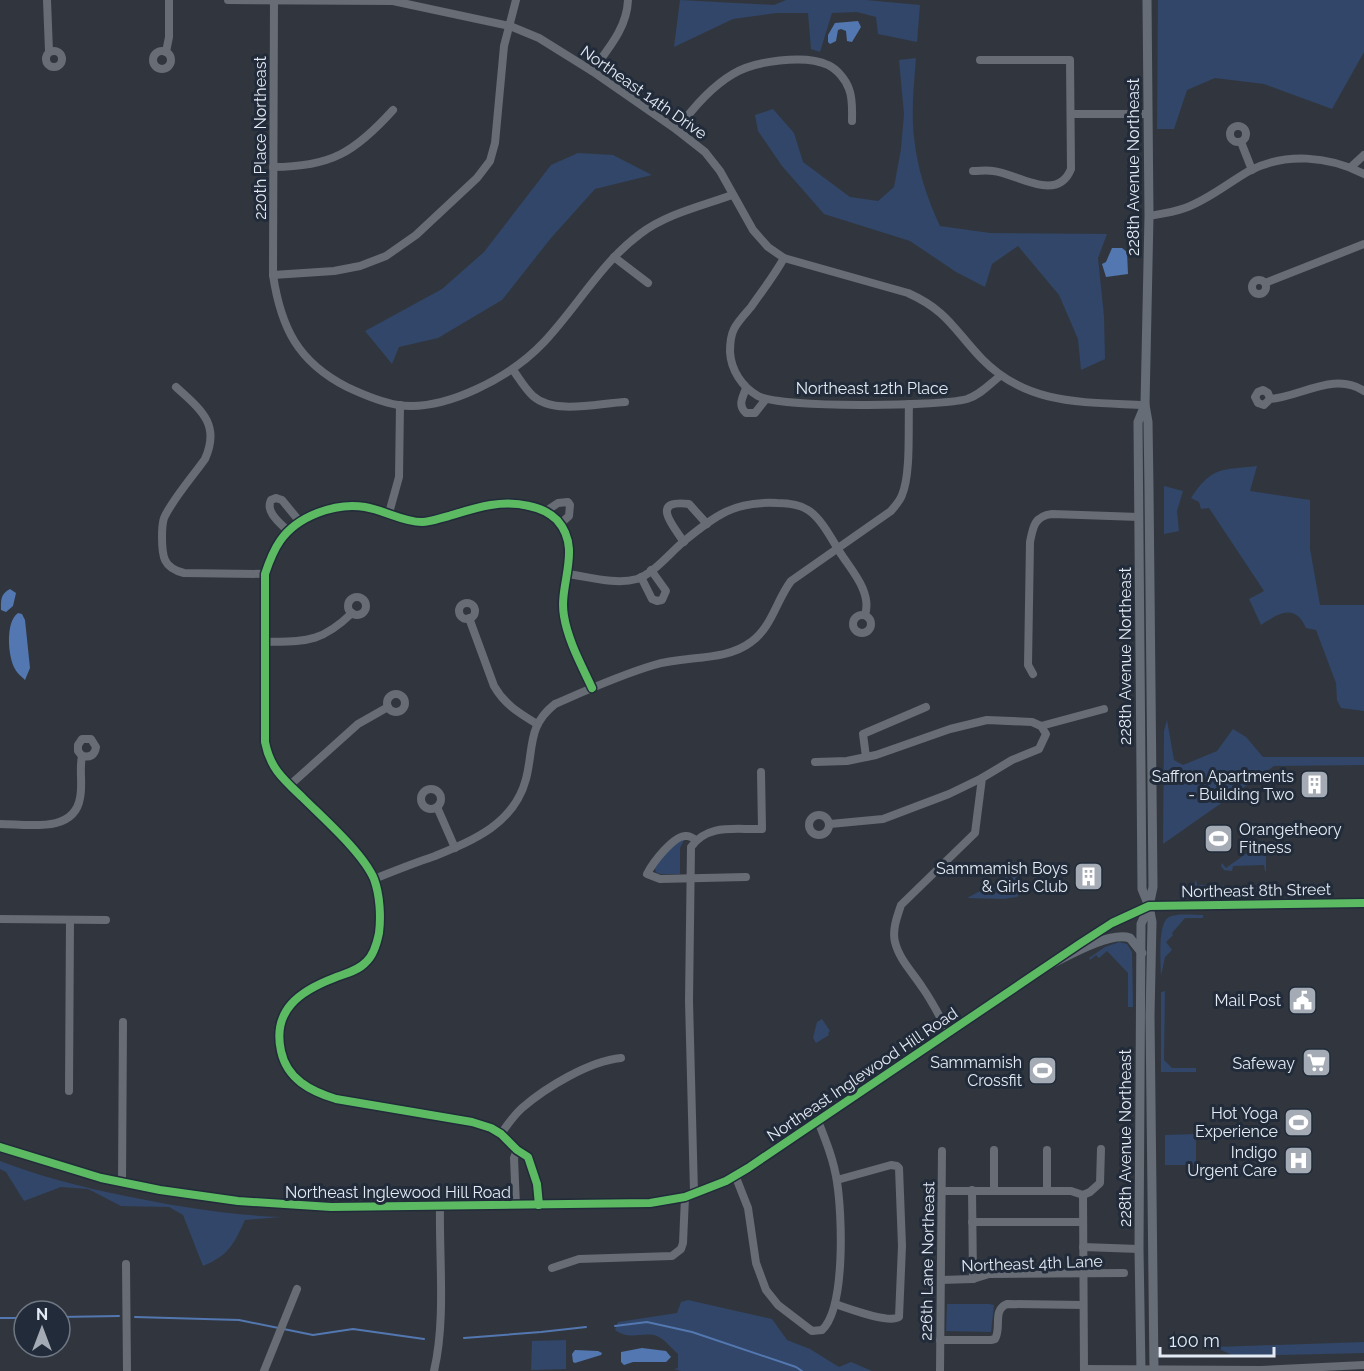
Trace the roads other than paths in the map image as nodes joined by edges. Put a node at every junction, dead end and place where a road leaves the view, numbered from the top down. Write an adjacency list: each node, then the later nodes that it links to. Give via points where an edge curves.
1 (47, 0): 9 (street)
2 (169, 0): 10 (street)
3 (228, 0): 4 (street, Northeast 14th Drive)
4 (274, 0): 8 (street, Northeast 14th Drive, via 393,1); 20 (street, 220th Place Northeast)
5 (516, 0): 8 (street)
6 (628, 0): 12 (street, via 620,32)
7 (1146, 0): 15 (main road, 228th Avenue Northeast)
8 (510, 26): 12 (street, Northeast 14th Drive, via 539,38); 30 (street, via 504,46 498,127 490,161 477,178 416,235 386,256 334,271)
9 (49, 51)
10 (166, 52)
11 (980, 60): 14 (street, via 1070,60)
12 (592, 71): 17 (street, Northeast 14th Drive)
13 (393, 110): 20 (street, via 357,144 330,160 300,167)
14 (1072, 114): 15 (street); 23 (street, via 1071,169 1064,180 1057,184 1033,184 993,171)
15 (1148, 114): 26 (main road, 228th Avenue Northeast)
16 (852, 121): 17 (street, via 849,87 835,70 819,62 779,61 733,74 689,113)
17 (677, 130): 25 (street, Northeast 14th Drive, via 712,160)
18 (1241, 142): 22 (street)
19 (1364, 155): 21 (street)
20 (273, 167): 30 (street, 220th Place Northeast)
21 (1351, 167): 22 (street, via 1306,158); 24 (street)
22 (1252, 170): 26 (street, via 1186,208)
23 (974, 171)
24 (1364, 174)
25 (732, 195): 28 (street, via 650,227); 29 (street, Northeast 14th Drive, via 753,230)
26 (1149, 216): 43 (main road, 228th Avenue Northeast)
27 (1364, 244): 32 (street)
28 (614, 257): 31 (street); 33 (street, via 546,340)
29 (784, 258): 34 (street, Northeast 14th Drive, via 908,293 935,307); 36 (street, via 734,329 732,363)
30 (273, 275): 42 (street, via 286,328 301,351 342,384 369,398)
31 (648, 283)
32 (1265, 283)
33 (513, 369): 40 (street, via 534,397 551,405 576,407); 42 (street, via 454,398)
34 (1000, 376): 41 (street, Northeast 12th Place, via 968,398); 43 (street, via 1047,397)
35 (176, 387): 53 (street, via 205,415 210,437 205,459 163,520 164,559 175,571 184,573)
36 (746, 388): 38 (street); 38 (street, via 741,403 746,413 755,413)
37 (1364, 391): 39 (street, via 1352,385 1330,384)
38 (766, 399): 41 (street, Northeast 12th Place, via 794,403)
39 (1270, 399)
40 (625, 402)
41 (909, 404): 51 (street, via 903,493 891,510)
42 (400, 405): 46 (street, via 399,477)
43 (1145, 405): 44 (main road, 228th Avenue Northeast); 47 (main road, 228th Avenue Northeast, via 1138,422)
44 (1149, 479): 47 (main road, via 1143,488 1143,510); 63 (main road, 228th Avenue Northeast)
45 (546, 511): 46 (street, via 503,503 423,522); 48 (street); 48 (street, via 568,502 569,516)
46 (389, 513): 53 (street, via 349,506 315,514 294,526 279,542)
47 (1139, 517): 60 (main road, 228th Avenue Northeast); 61 (street, via 1052,514 1038,518 1033,525 1028,665)
48 (560, 524): 54 (street, via 568,546)
49 (707, 524): 50 (street); 50 (street, via 689,504 673,503 666,510 667,517); 51 (street, via 746,504 789,503 810,511)
50 (684, 542): 52 (street)
51 (838, 549): 57 (street, via 860,583 866,598); 62 (street, via 791,582 771,620 750,643 720,655 654,664)
52 (651, 570): 55 (street); 55 (street, via 666,591 662,600 652,599)
53 (265, 573): 59 (street)
54 (568, 574): 55 (street, via 617,580); 62 (street, via 564,619)
55 (641, 577)
56 (352, 613): 59 (street, via 337,628 317,637)
57 (865, 615)
58 (470, 618): 67 (street, via 500,696)
59 (265, 642): 74 (street, via 266,742 272,764)
60 (1140, 653): 63 (main road, via 1144,699); 84 (main road, 228th Avenue Northeast, via 1142,889)
61 (1033, 674)
62 (592, 688): 67 (street, via 555,704)
63 (1153, 705): 84 (main road, 228th Avenue Northeast, via 1153,887)
64 (388, 707): 74 (street, via 358,724)
65 (926, 707): 70 (street, via 863,734)
66 (1104, 709): 68 (street)
67 (537, 724): 79 (street, via 526,779 513,808 490,830)
68 (1041, 726): 70 (street, via 987,720); 73 (street, via 1046,734 1039,750)
69 (82, 756): 76 (street, via 80,801 69,817 49,825)
70 (866, 757): 71 (street)
71 (815, 762)
72 (761, 772): 78 (street, via 762,829 711,830)
73 (982, 778): 77 (street, via 883,819); 91 (street, via 975,833 901,905 894,929 901,956)
74 (290, 785): 81 (street, via 363,860)
75 (437, 807): 79 (street)
76 (0, 824)
77 (830, 824)
78 (696, 840): 82 (street, via 691,847); 82 (street, via 679,837 652,863 647,874 660,879)
79 (454, 848): 81 (street)
80 (746, 877): 82 (street)
81 (374, 879): 99 (street, via 380,915 377,943 366,963 305,992 292,1003 279,1031 282,1057 299,1082 317,1093 472,1122)
82 (691, 879): 113 (street, via 689,1000)
83 (1364, 903): 84 (street, Northeast 8th Street)
84 (1149, 906): 88 (main road, 228th Avenue Northeast, via 1141,924); 89 (street, Northeast Inglewood Hill Road, via 1112,923); 95 (main road, 228th Avenue Northeast)
85 (0, 919): 86 (street)
86 (70, 920): 87 (street); 96 (street)
87 (106, 920)
88 (1142, 953): 89 (main road, via 1130,938 1120,936); 92 (main road, 228th Avenue Northeast)
89 (1047, 966): 91 (street, Northeast Inglewood Hill Road)
90 (123, 1022): 108 (street)
91 (948, 1032): 97 (street, Northeast Inglewood Hill Road)
92 (1140, 1032): 94 (main road, 228th Avenue Northeast); 95 (main road)
93 (621, 1058): 99 (street, via 582,1071 546,1091 521,1109)
94 (1141, 1085): 98 (main road, via 1145,1088); 118 (main road, 228th Avenue Northeast)
95 (1151, 1086): 98 (main road, 228th Avenue Northeast)
96 (69, 1091)
97 (818, 1121): 106 (street, Northeast Inglewood Hill Road); 107 (street)
98 (1151, 1122): 122 (main road, 228th Avenue Northeast)
99 (501, 1134): 102 (street)
100 (0, 1147): 108 (street, Northeast Inglewood Hill Road)
101 (1101, 1149): 114 (street, via 1100,1183)
102 (517, 1150): 116 (street, via 532,1164); 117 (street)
103 (994, 1150): 110 (street)
104 (1047, 1150): 111 (street)
105 (942, 1151): 112 (street, 226th Lane Northeast)
106 (735, 1175): 113 (street, Northeast Inglewood Hill Road); 132 (street, via 748,1208 756,1263 766,1290 778,1305 812,1331 819,1332 828,1324)
107 (837, 1180): 132 (street, via 841,1236); 132 (street, via 891,1165 899,1168 899,1317 874,1316)
108 (122, 1183): 119 (street, Northeast Inglewood Hill Road, via 238,1202)
109 (972, 1190): 110 (street); 112 (street); 120 (street)
110 (994, 1190): 111 (street)
111 (1047, 1190): 114 (street)
112 (942, 1191): 130 (street, 226th Lane Northeast)
113 (694, 1192): 115 (street, Northeast Inglewood Hill Road)
114 (1083, 1195): 121 (street)
115 (685, 1197): 116 (street, Northeast Inglewood Hill Road, via 650,1203); 126 (street, via 683,1243 672,1256 579,1259)
116 (539, 1205): 117 (street, Northeast Inglewood Hill Road)
117 (516, 1206): 119 (street, Northeast Inglewood Hill Road)
118 (1140, 1206): 122 (main road, via 1145,1240); 124 (main road, 228th Avenue Northeast)
119 (440, 1207): 142 (street, via 440,1326)
120 (972, 1222): 121 (street); 129 (street)
121 (1083, 1222): 123 (street)
122 (1152, 1246): 138 (main road, 228th Avenue Northeast)
123 (1083, 1248): 124 (street); 128 (street)
124 (1139, 1249): 137 (main road, 228th Avenue Northeast)
125 (126, 1264): 140 (street)
126 (552, 1268)
127 (1124, 1273): 128 (street, Northeast 4th Lane)
128 (1083, 1274): 129 (street, Northeast 4th Lane, via 989,1275); 133 (street)
129 (973, 1279): 130 (street, Northeast 4th Lane)
130 (940, 1280): 134 (street, 226th Lane Northeast)
131 (297, 1289): 141 (street)
132 (834, 1304)
133 (1083, 1305): 134 (street, via 1006,1304 999,1308 995,1339); 136 (street)
134 (940, 1340): 143 (street, 226th Lane Northeast)
135 (1364, 1365): 139 (street)
136 (1084, 1370): 137 (street)
137 (1141, 1370): 138 (street)
138 (1154, 1370): 139 (street)
139 (1262, 1370)
140 (127, 1371)
141 (264, 1371)
142 (434, 1371)
143 (939, 1371)

